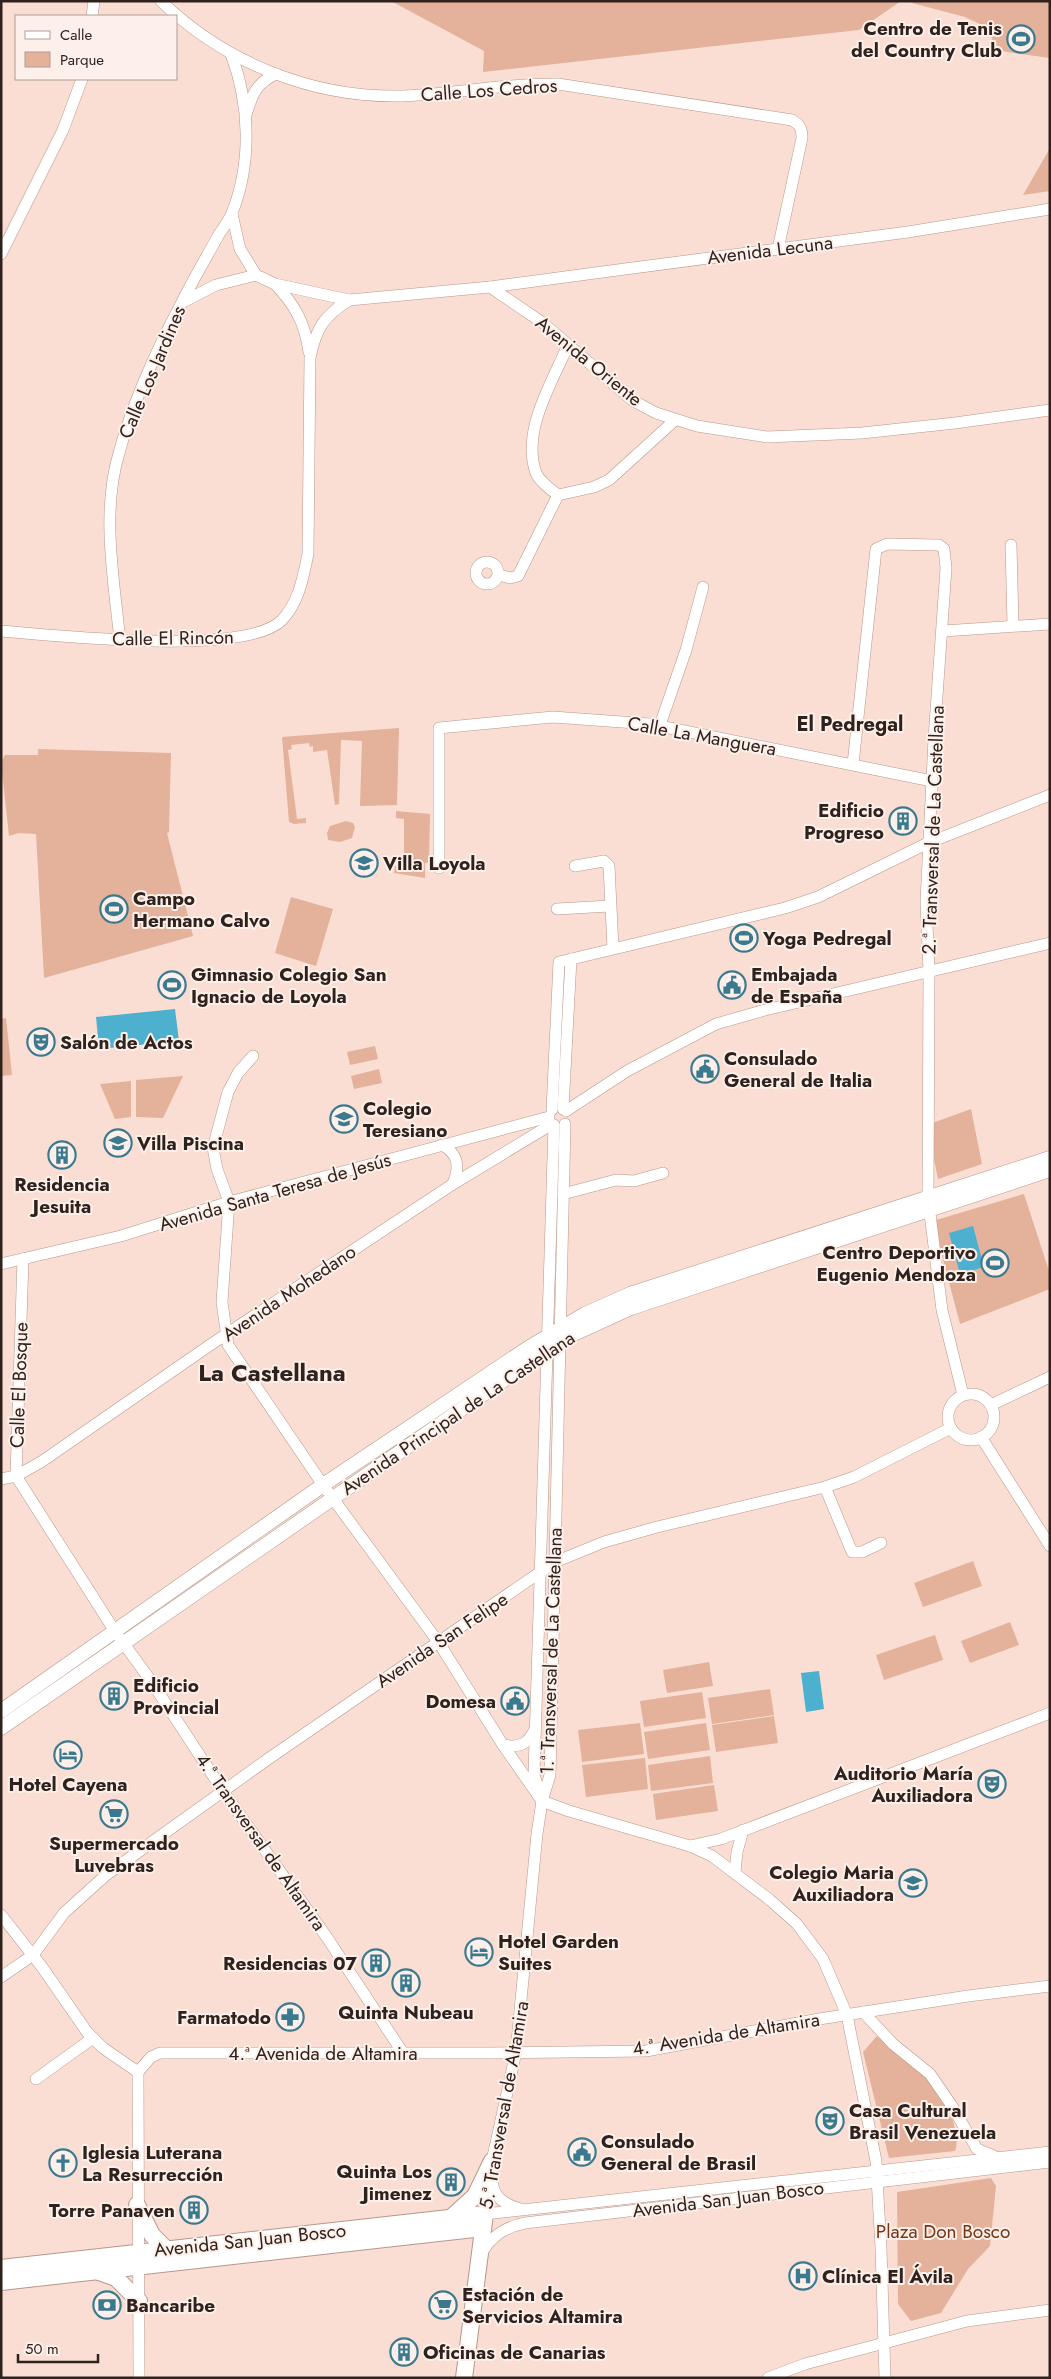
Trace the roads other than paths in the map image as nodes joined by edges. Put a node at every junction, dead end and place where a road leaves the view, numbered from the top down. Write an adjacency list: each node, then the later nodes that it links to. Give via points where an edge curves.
1 (94, 1): 3 (street)
2 (161, 1): 4 (street, Calle Los Cedros)
3 (92, 15)
4 (175, 15)
5 (178, 18): 6 (street, Calle Los Cedros)
6 (231, 54): 7 (street, Calle Los Cedros); 9 (street, Calle Los Jardines)
7 (276, 74): 9 (street, Calle Los Jardines, via 258,85); 12 (street, Calle Los Cedros, via 316,87 361,95 402,96 526,83 558,84 792,120 799,124 802,138)
8 (82, 80): 13 (street, via 63,130)
9 (246, 116): 11 (street, Calle Los Jardines, via 244,170)
10 (1050, 209): 12 (street, Avenida Lecuna)
11 (232, 214): 14 (street, via 240,249); 18 (street, Calle Los Jardines)
12 (778, 249): 16 (street, Avenida Lecuna)
13 (1, 254)
14 (256, 275): 15 (street); 18 (street, via 216,286)
15 (275, 284): 17 (street); 20 (street, Calle El Rincón, via 300,317)
16 (490, 286): 17 (street); 19 (street, Avenida Oriente, via 543,322)
17 (349, 300): 20 (street, Calle El Rincón, via 323,321)
18 (181, 302): 31 (street, Calle Los Jardines, via 118,453 110,498 112,564)
19 (568, 345): 22 (street, Avenida Oriente, via 632,400); 23 (street, via 531,444 537,474)
20 (310, 358): 31 (street, Calle El Rincón, via 308,554 296,601 280,621 254,635 230,639)
21 (1050, 410): 22 (street, Avenida Oriente, via 862,433 767,437)
22 (675, 420): 23 (street, via 608,480 594,487)
23 (558, 495): 25 (street, via 518,576)
24 (1011, 545): 28 (street)
25 (499, 575)
26 (703, 587): 32 (street, via 686,650)
27 (1050, 624): 28 (street)
28 (1013, 625): 30 (street)
29 (1, 631): 31 (street, Calle El Rincón)
30 (943, 631): 33 (street, 2.ª Transversal de La Castellana, via 944,549 939,545 881,545 875,556); 34 (street, 2.ª Transversal de La Castellana)
31 (120, 641)
32 (660, 725): 33 (street, Calle La Manguera); 38 (street, Calle La Manguera, via 553,717 439,728)
33 (853, 764): 34 (street, Calle La Manguera)
34 (932, 780): 36 (street, 2.ª Transversal de La Castellana)
35 (1050, 795): 36 (street)
36 (928, 843): 42 (street, via 818,897 785,908); 44 (street, 2.ª Transversal de La Castellana)
37 (575, 866): 39 (street, via 604,861 609,866)
38 (439, 868)
39 (610, 906): 40 (street); 42 (street)
40 (558, 909)
41 (1050, 943): 44 (street, Avenida Mohedano)
42 (613, 948): 43 (street)
43 (571, 959): 46 (street, 1.ª Transversal de La Castellana); 46 (street, 1.ª Transversal de La Castellana, via 559,962)
44 (928, 971): 46 (street, Avenida Mohedano, via 716,1024 626,1071); 54 (street, 2.ª Transversal de La Castellana)
45 (253, 1056): 53 (street, via 238,1073 228,1092 215,1137 214,1157)
46 (557, 1117): 47 (street, Avenida Santa Teresa de Jesús); 51 (street, Avenida Mohedano); 52 (street, 1.ª Transversal de La Castellana); 58 (street, 1.ª Transversal de La Castellana)
47 (442, 1145): 51 (street, via 451,1150 458,1163); 53 (street, Avenida Santa Teresa de Jesús)
48 (1050, 1158): 54 (street, Avenida Principal de La Castellana)
49 (1050, 1170): 54 (street, Avenida Principal de La Castellana)
50 (663, 1173): 52 (street, via 634,1181 616,1180)
51 (453, 1184): 57 (street, Avenida Mohedano)
52 (563, 1194): 58 (street, 1.ª Transversal de La Castellana)
53 (229, 1202): 55 (street, Avenida Santa Teresa de Jesús, via 121,1236); 57 (street, via 222,1302)
54 (929, 1204): 58 (street, Avenida Principal de La Castellana, via 630,1294 585,1314); 60 (street, 2.ª Transversal de La Castellana, via 942,1310)
55 (23, 1258): 56 (street, Avenida Santa Teresa de Jesús); 64 (street, Calle El Bosque)
56 (1, 1264)
57 (226, 1336): 64 (street, Avenida Mohedano); 66 (street, via 232,1354)
58 (554, 1338): 66 (street, Avenida Principal de La Castellana); 68 (street, Avenida Principal de La Castellana); 71 (street, 1.ª Transversal de La Castellana); 72 (street, 1.ª Transversal de La Castellana)
59 (1050, 1377): 61 (street)
60 (963, 1395): 61 (street, via 979,1395); 62 (street, via 949,1412)
61 (991, 1405): 63 (street, via 993,1423)
62 (951, 1428): 63 (street, via 967,1439); 67 (street, Avenida San Felipe, via 854,1477)
63 (981, 1437): 70 (street)
64 (16, 1476): 65 (street, Avenida Mohedano); 73 (street, Calle El Bosque)
65 (1, 1479)
66 (323, 1485): 68 (street); 73 (street, Avenida Principal de La Castellana)
67 (825, 1487): 69 (street, via 852,1552 862,1552); 71 (street, Avenida San Felipe, via 657,1527 604,1542)
68 (332, 1498): 73 (street, Avenida Principal de La Castellana); 74 (street)
69 (881, 1543)
70 (1050, 1546)
71 (555, 1562): 72 (street, Avenida San Felipe); 81 (street, 1.ª Transversal de La Castellana, via 550,1775)
72 (540, 1572): 74 (street, Avenida San Felipe); 78 (street, 1.ª Transversal de La Castellana)
73 (120, 1638): 75 (street, Avenida Principal de La Castellana); 77 (street, Avenida Principal de La Castellana); 80 (street, 4.ª Transversal de Altamira)
74 (439, 1643): 79 (street); 80 (street, Avenida San Felipe)
75 (1, 1711)
76 (1050, 1713): 82 (street)
77 (1, 1728)
78 (535, 1728): 79 (street, via 530,1739 522,1745); 81 (street, 1.ª Transversal de La Castellana, via 534,1775)
79 (503, 1745): 81 (street)
80 (223, 1791): 86 (street, Avenida San Felipe, via 86,1891 64,1913); 93 (street, 4.ª Transversal de Altamira, via 328,1939)
81 (542, 1801): 83 (street); 92 (street, 5.ª Transversal de Altamira)
82 (743, 1830): 83 (street); 84 (street)
83 (690, 1846): 84 (street)
84 (735, 1872): 90 (street, via 797,1924 823,1959)
85 (1, 1915): 86 (street)
86 (33, 1955): 87 (street, Avenida San Felipe); 91 (street)
87 (1, 1977)
88 (1050, 1986): 89 (street, 4.ª Avenida de Altamira)
89 (863, 2012): 90 (street, 4.ª Avenida de Altamira); 97 (street, via 893,2044 930,2074 977,2149)
90 (847, 2015): 92 (street, 4.ª Avenida de Altamira, via 646,2051); 100 (street)
91 (93, 2038): 94 (street); 95 (street)
92 (516, 2052): 93 (street, 4.ª Avenida de Altamira); 98 (street, 5.ª Transversal de Altamira)
93 (402, 2053): 94 (street, 4.ª Avenida de Altamira, via 160,2053 151,2057)
94 (138, 2072): 102 (street)
95 (36, 2079)
96 (1050, 2152): 97 (street, Avenida San Juan Bosco)
97 (998, 2157): 100 (street, Avenida San Juan Bosco)
98 (492, 2161): 103 (street, via 495,2193 509,2206); 104 (street, 5.ª Transversal de Altamira); 105 (main road, via 475,2196)
99 (1050, 2162): 101 (street, Avenida San Juan Bosco)
100 (877, 2170): 101 (street); 103 (street, Avenida San Juan Bosco)
101 (878, 2182): 108 (street, Avenida San Juan Bosco, via 518,2224 492,2238); 114 (street)
102 (137, 2205): 106 (main road, via 152,2235); 107 (street)
103 (524, 2210): 104 (street, Avenida San Juan Bosco)
104 (489, 2219): 105 (main road, Avenida San Juan Bosco); 108 (main road, 5.ª Transversal de Altamira)
105 (450, 2224): 106 (main road, Avenida San Juan Bosco); 107 (main road, Avenida San Juan Bosco); 108 (main road, via 468,2240)
106 (166, 2248): 107 (main road, Avenida San Juan Bosco)
107 (138, 2260): 109 (main road, Avenida San Juan Bosco); 110 (main road, Avenida San Juan Bosco); 112 (street)
108 (477, 2265): 116 (main road, 5.ª Transversal de Altamira)
109 (1, 2268)
110 (98, 2272): 111 (main road, Avenida San Juan Bosco); 112 (main road, via 116,2278)
111 (1, 2282)
112 (138, 2301): 115 (street)
113 (1050, 2310): 114 (street, via 967,2321)
114 (884, 2342): 117 (street); 118 (street)
115 (139, 2378)
116 (464, 2378)
117 (768, 2378)
118 (885, 2378)

